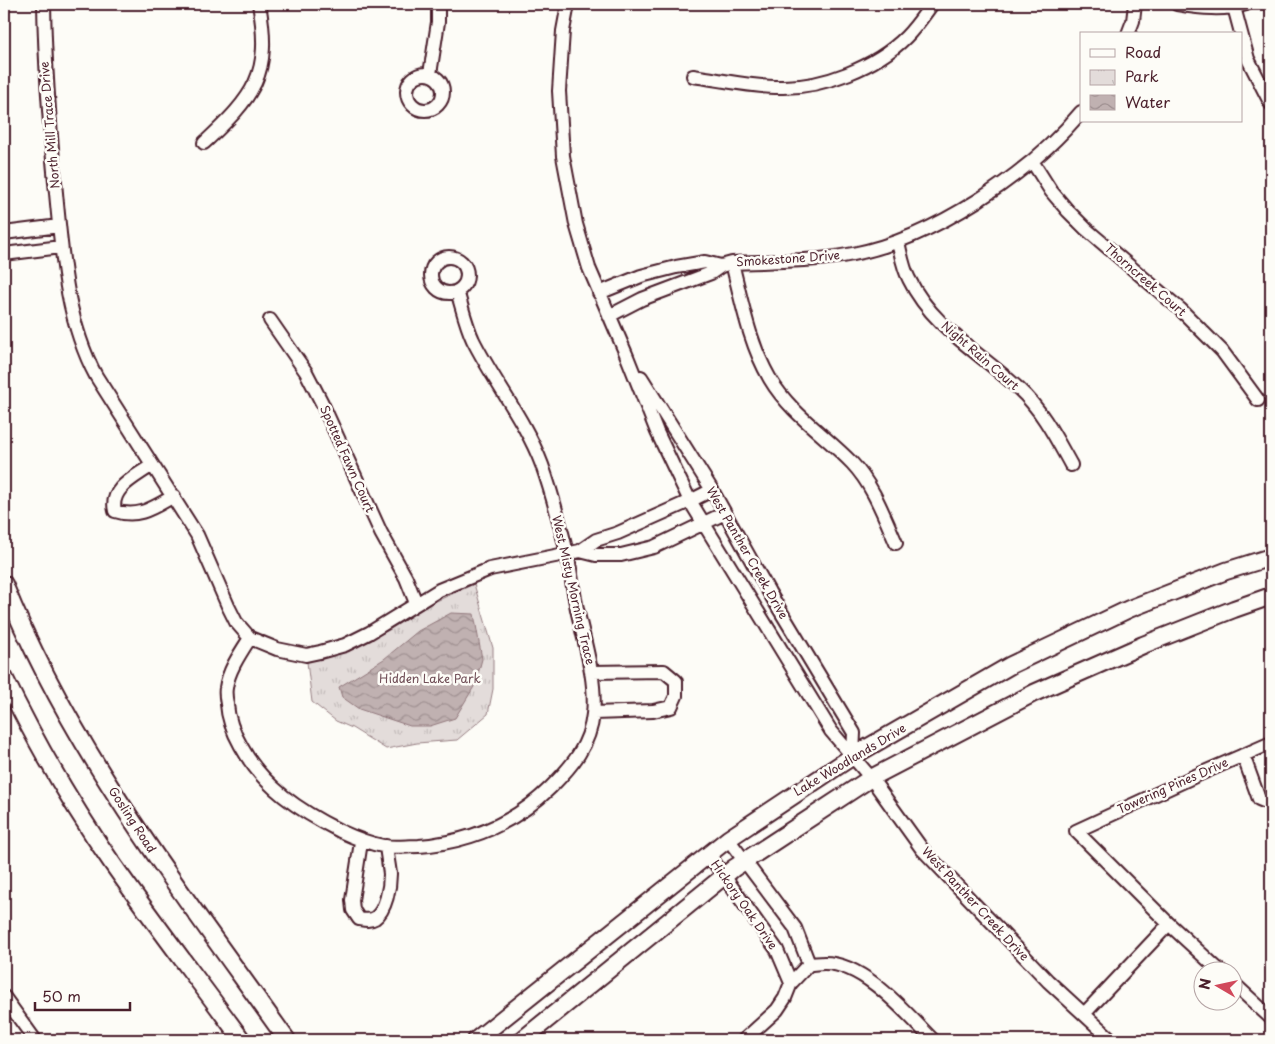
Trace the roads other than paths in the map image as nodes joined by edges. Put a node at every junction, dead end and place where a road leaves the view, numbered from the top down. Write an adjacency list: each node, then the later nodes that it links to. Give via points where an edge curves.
1 (44, 4): 16 (street, North Mill Trace Drive, via 46,73)
2 (259, 4): 14 (street, via 264,44 257,78 236,113)
3 (438, 4): 10 (street)
4 (568, 4): 23 (street, West Panther Creek Drive, via 559,91 563,156 576,224)
5 (932, 4): 11 (street, via 906,37 889,52 832,79 781,87)
6 (1135, 4): 9 (street)
7 (1177, 4): 8 (street, via 1214,9)
8 (1240, 6): 12 (street, via 1248,59)
9 (1129, 32)
10 (430, 74)
11 (693, 76)
12 (1271, 104)
13 (1080, 113): 15 (street, Smokestone Drive)
14 (204, 143)
15 (1032, 161): 18 (street, Smokestone Drive, via 955,214); 27 (street, Thorncreek Court, via 1068,211 1180,309 1222,351)
16 (59, 226): 17 (street); 19 (street, North Mill Trace Drive)
17 (4, 233)
18 (898, 242): 21 (street, Smokestone Drive, via 822,260); 29 (street, Night Rain Court, via 909,279 935,316 1020,390 1042,415)
19 (61, 247): 20 (street); 28 (street, North Mill Trace Drive, via 73,316 86,358)
20 (4, 254)
21 (727, 264): 23 (street, Smokestone Drive, via 705,262 676,267 641,276); 24 (street, Smokestone Drive); 35 (street, via 758,355 770,380 806,422 858,470 867,482)
22 (457, 291): 37 (street, West Misty Morning Trace, via 472,338 542,465)
23 (599, 293): 24 (street, West Panther Creek Drive)
24 (609, 316): 26 (street, West Panther Creek Drive)
25 (270, 320): 41 (street, Spotted Fawn Court, via 306,372 322,403)
26 (626, 354): 30 (street, West Panther Creek Drive); 32 (street, West Panther Creek Drive, via 656,432)
27 (1258, 400)
28 (152, 465): 31 (street, North Mill Trace Drive); 31 (street, via 120,488 113,503 115,511 135,514 150,510)
29 (1071, 465)
30 (712, 490): 32 (street); 33 (street, West Panther Creek Drive)
31 (174, 496): 42 (street, North Mill Trace Drive, via 198,535 236,622)
32 (690, 501): 34 (street, West Panther Creek Drive); 36 (street, via 596,540)
33 (725, 513): 34 (street); 48 (street, West Panther Creek Drive, via 854,733)
34 (704, 524): 36 (street, via 654,547 621,555); 48 (street, West Panther Creek Drive, via 831,731)
35 (896, 544)
36 (580, 551): 37 (street)
37 (567, 553): 41 (street, via 490,570 439,590); 43 (street, West Misty Morning Trace)
38 (1271, 557): 48 (main road, Lake Woodlands Drive, via 1226,571 1121,613 1011,665)
39 (4, 584): 67 (main road, Gosling Road, via 40,663 96,765 143,839)
40 (1271, 596): 49 (main road, via 1034,692)
41 (416, 603): 42 (street, via 369,633 306,655 277,649)
42 (250, 638): 52 (street, West Misty Morning Trace, via 236,659 226,688 233,731 250,763 278,793 308,814)
43 (591, 672): 45 (street, West Misty Morning Trace); 45 (street, West Misty Morning Trace, via 664,671 676,681 676,696 671,706 653,711)
44 (4, 677): 66 (main road, via 26,723 106,854)
45 (594, 713): 53 (street, West Misty Morning Trace, via 584,749 575,762 544,795 509,821 488,831 447,842)
46 (1271, 743): 47 (street, Towering Pines Drive)
47 (1244, 755): 50 (street, via 1259,798); 57 (street, Towering Pines Drive, via 1076,831)
48 (853, 756): 49 (street, West Panther Creek Drive); 51 (main road, Lake Woodlands Drive)
49 (871, 778): 55 (main road); 63 (street, West Panther Creek Drive, via 922,849 1048,981)
50 (1271, 804)
51 (728, 839): 54 (main road, Lake Woodlands Drive); 55 (street, Hickory Oak Drive)
52 (361, 842): 53 (street, West Misty Morning Trace); 53 (street, via 352,900 353,910 359,919 374,918 384,903 390,875)
53 (386, 846)
54 (708, 855): 56 (street, Hickory Oak Drive); 68 (main road, Lake Woodlands Drive)
55 (745, 860): 56 (main road); 59 (street, Hickory Oak Drive, via 795,928)
56 (725, 876): 60 (street, Hickory Oak Drive, via 777,950); 69 (main road)
57 (1169, 924): 58 (street); 63 (street)
58 (1210, 962)
59 (809, 964): 60 (street); 71 (street, via 838,965 868,978)
60 (791, 983): 70 (street, via 777,1010)
61 (1242, 991): 64 (street)
62 (4, 997): 65 (street)
63 (1084, 1014): 72 (street, West Panther Creek Drive)
64 (1271, 1018)
65 (35, 1040)
66 (242, 1040)
67 (287, 1040)
68 (476, 1040)
69 (522, 1040)
70 (744, 1040)
71 (933, 1040)
72 (1112, 1040)

